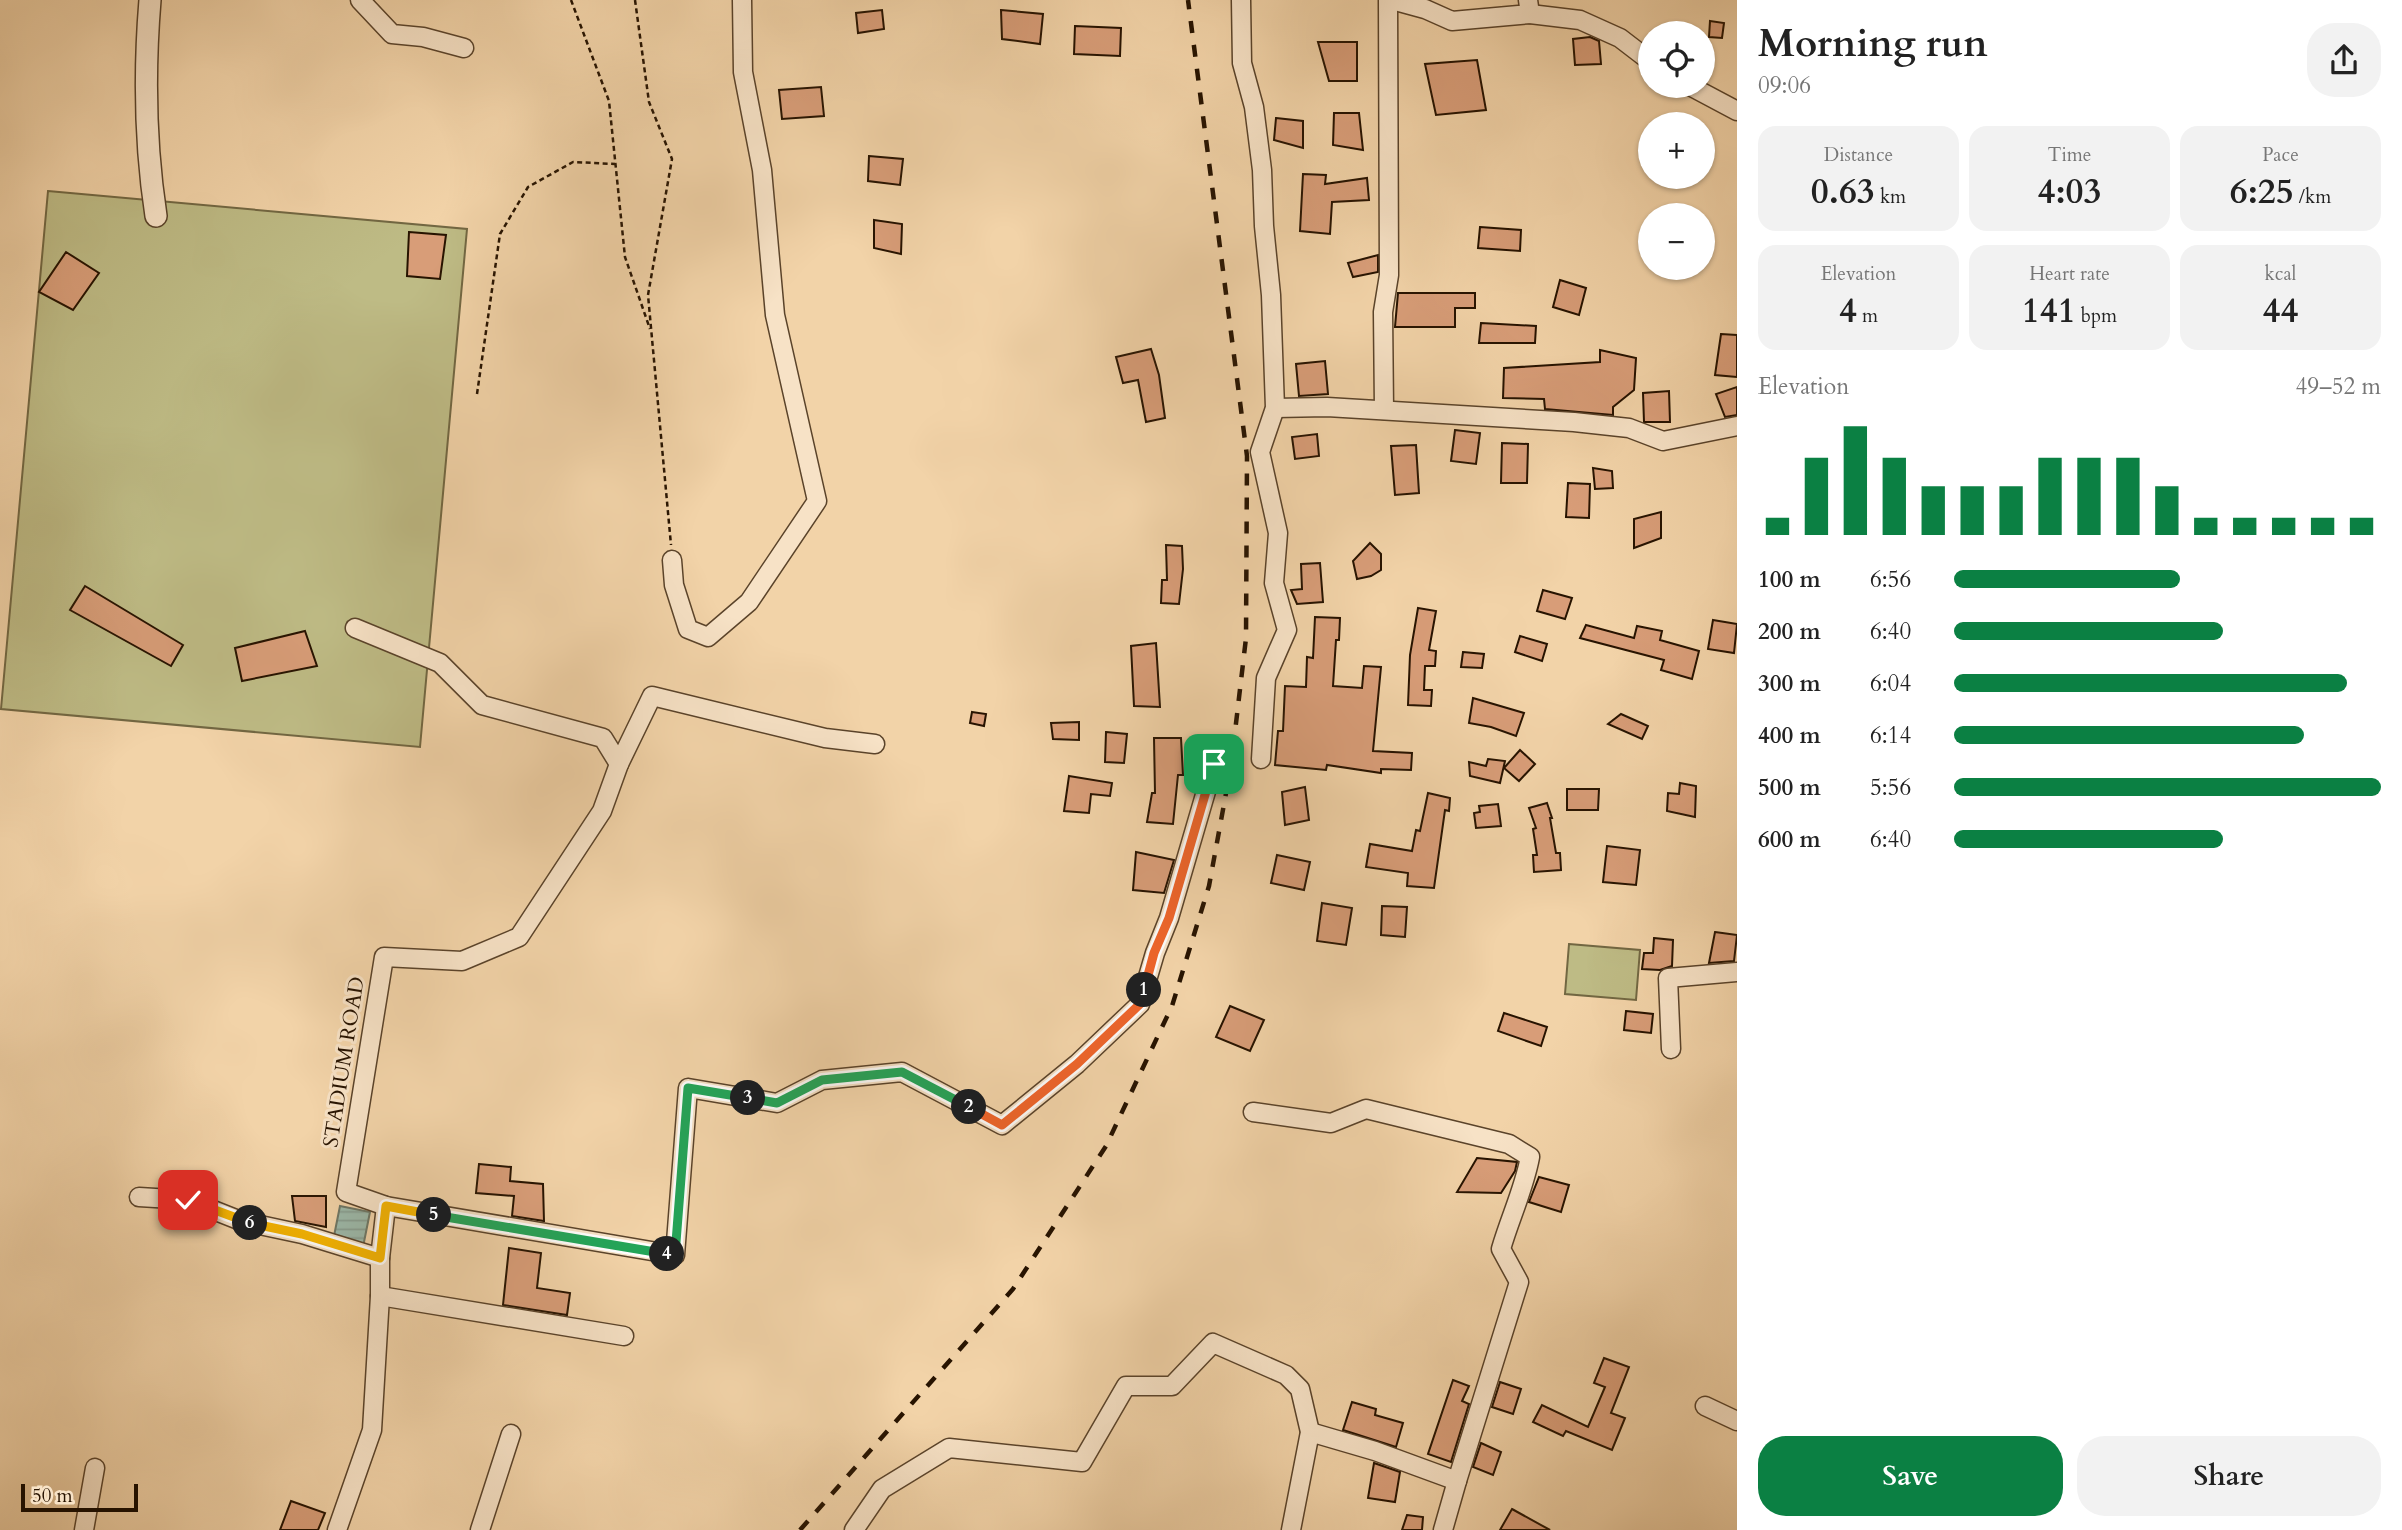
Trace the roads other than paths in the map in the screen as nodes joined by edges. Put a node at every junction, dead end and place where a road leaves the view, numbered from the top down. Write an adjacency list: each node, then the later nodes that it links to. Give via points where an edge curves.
1 (149, 0): 11 (street, via 146,120)
2 (360, 0): 7 (street, via 392,34)
3 (742, 0): 15 (street, via 743,72 762,170 775,315 817,500 749,603 708,637 688,629 674,585)
4 (1241, 0): 12 (street, via 1242,63 1254,107 1262,170)
5 (1390, 0): 6 (street, via 1452,21); 13 (street)
6 (1529, 7): 8 (street, via 1580,20)
7 (464, 48)
8 (1638, 52)
9 (1713, 98): 10 (street)
10 (1737, 111)
11 (156, 216)
12 (1275, 408): 13 (street); 18 (street, via 1260,452 1278,533 1273,583 1287,630 1266,678)
13 (1384, 410): 14 (street, via 1602,425 1629,428 1664,441)
14 (1737, 426)
15 (673, 560)
16 (355, 628): 19 (street, via 440,663 482,705 603,738)
17 (874, 744): 19 (street, via 825,738 652,696)
18 (1261, 759)
19 (619, 764): 25 (street, STADIUM ROAD, via 602,811 519,937 463,961 384,957 346,1192)
20 (1214, 764): 25 (street, via 1140,1004 1077,1064 1002,1125 902,1072 822,1080 777,1103 688,1088 675,1255)
21 (1737, 972): 22 (street, via 1668,978)
22 (1671, 1049)
23 (1253, 1112): 34 (street, via 1331,1123 1366,1108 1509,1144 1530,1157 1501,1249 1519,1282)
24 (139, 1197): 26 (street, via 188,1200 241,1221)
25 (386, 1206): 26 (street)
26 (380, 1258): 27 (street)
27 (380, 1296): 28 (street); 36 (street, via 372,1430)
28 (624, 1336)
29 (1705, 1406): 30 (street)
30 (1737, 1421)
31 (1310, 1432): 34 (street); 38 (street, via 1300,1389 1286,1375 1213,1343 1172,1386 1126,1386 1082,1462 949,1448 882,1489); 39 (street)
32 (511, 1434): 37 (street)
33 (95, 1468): 35 (street)
34 (1457, 1481): 40 (street)
35 (84, 1530)
36 (337, 1530)
37 (480, 1530)
38 (854, 1530)
39 (1291, 1530)
40 (1443, 1530)

